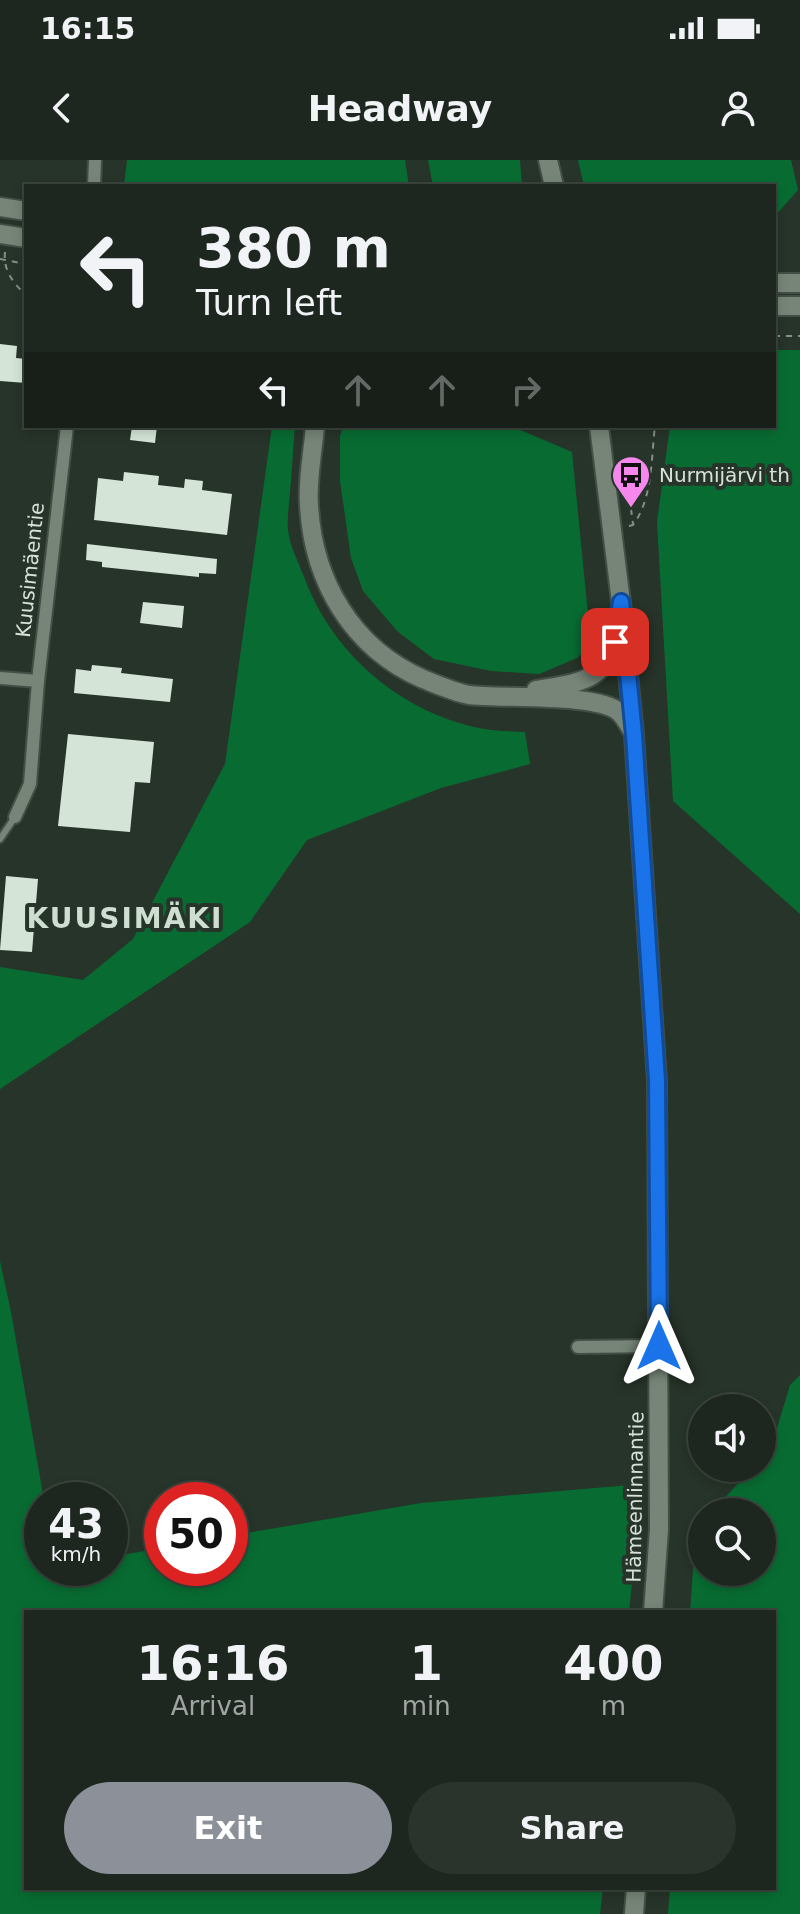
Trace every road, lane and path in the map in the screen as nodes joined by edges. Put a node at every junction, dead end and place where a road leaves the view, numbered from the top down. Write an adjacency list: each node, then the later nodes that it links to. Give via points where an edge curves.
1 (95, 160): 3 (street)
2 (548, 160): 4 (main road)
3 (94, 184)
4 (554, 184)
5 (0, 207): 6 (main road)
6 (24, 211)
7 (24, 238): 8 (main road)
8 (3, 242): 9 (path)
9 (2, 260): 10 (path); 13 (path)
10 (24, 264)
11 (776, 283): 12 (main road)
12 (800, 283)
13 (24, 293)
14 (776, 306): 15 (main road)
15 (800, 306)
16 (776, 336): 17 (path)
17 (800, 336)
18 (67, 428): 27 (street, Kuusimäentie)
19 (315, 428): 28 (main road, via 311,529 327,585 341,608 379,654 408,672 465,694)
20 (599, 428): 24 (main road, Hämeenlinnantie)
21 (655, 428): 23 (path, via 646,499)
22 (631, 509): 23 (path)
23 (633, 525): 24 (path)
24 (612, 529): 25 (main road, Hämeenlinnantie)
25 (621, 602): 28 (main road, via 615,642 596,675 574,684); 29 (main road, Hämeenlinnantie)
26 (0, 678): 27 (street)
27 (38, 681): 30 (street, Kuusimäentie, via 30,784)
28 (493, 697): 29 (main road, via 606,704 620,712)
29 (634, 735): 32 (main road, Hämeenlinnantie, via 657,1080)
30 (15, 817): 31 (lane)
31 (0, 839)
32 (659, 1346): 33 (street); 34 (main road, Hämeenlinnantie, via 659,1529)
33 (578, 1347)
34 (653, 1610)
35 (636, 1890): 36 (main road)
36 (634, 1914)

